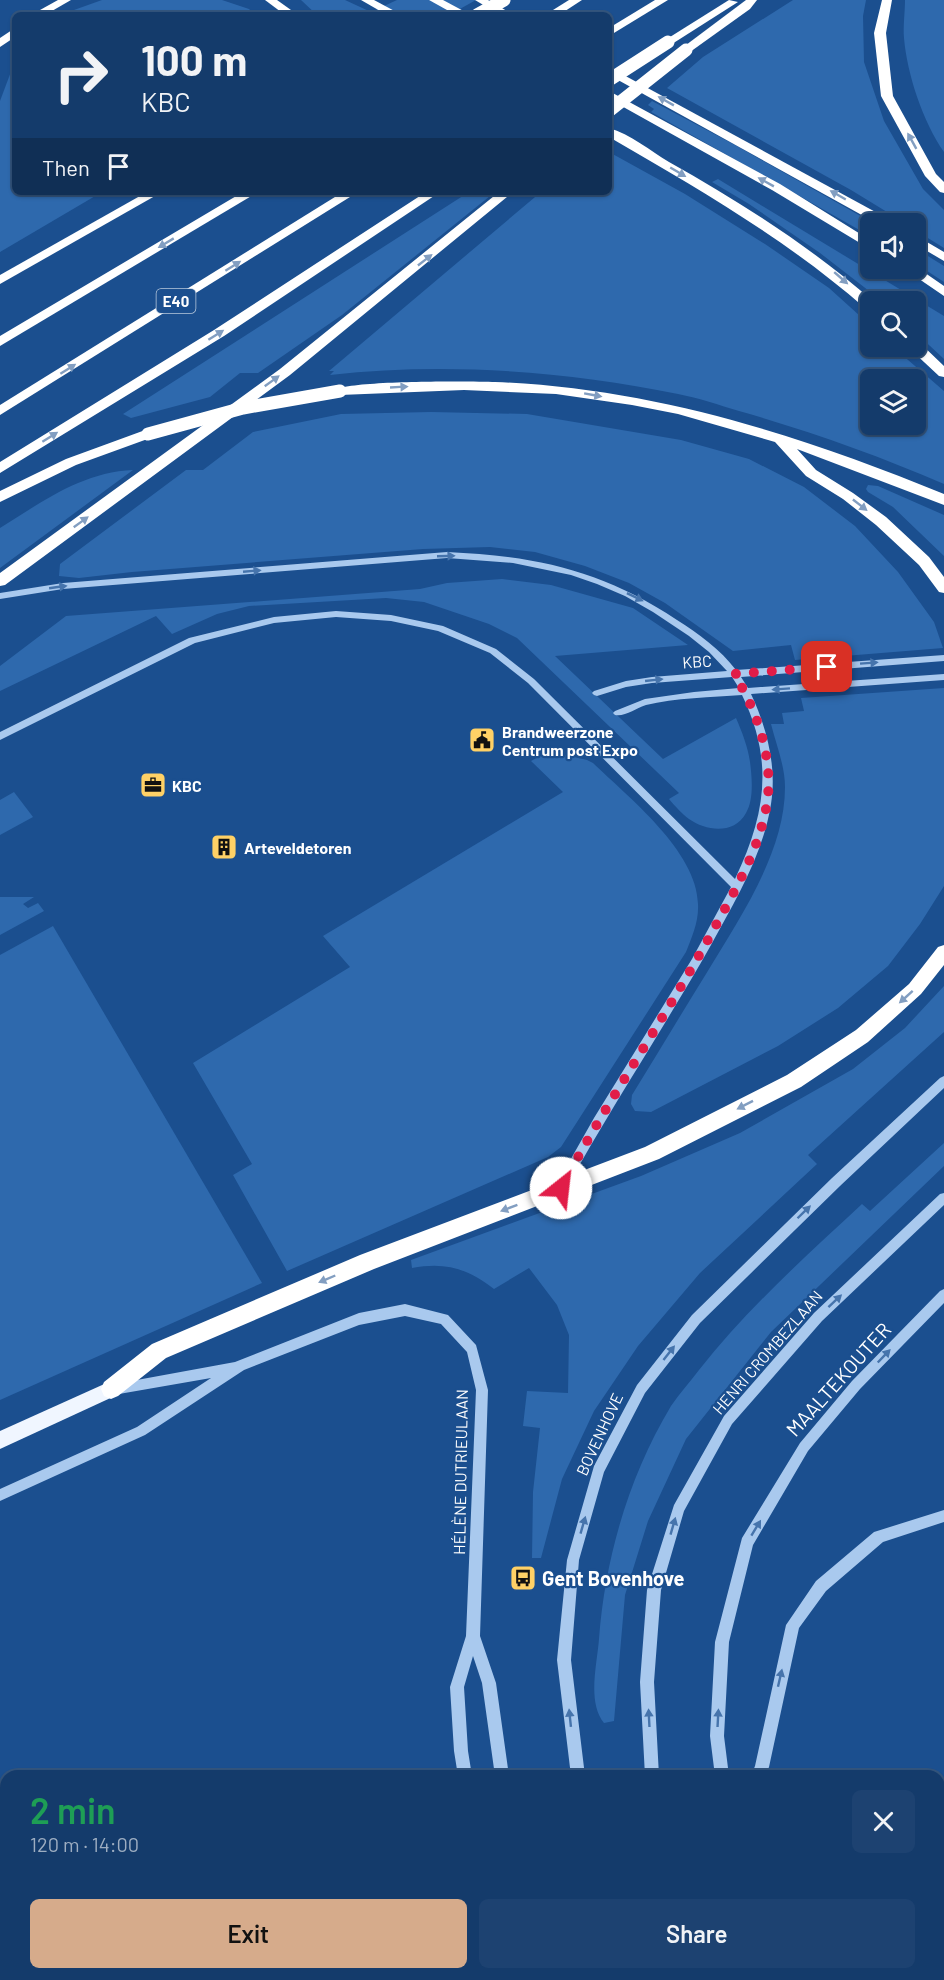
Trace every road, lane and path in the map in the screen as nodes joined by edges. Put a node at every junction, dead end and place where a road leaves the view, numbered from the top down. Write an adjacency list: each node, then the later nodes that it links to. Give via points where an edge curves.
1 (66, 0): 12 (highway)
2 (270, 0): 13 (highway)
3 (366, 0): 14 (highway)
4 (434, 0): 15 (highway)
5 (480, 0): 17 (highway)
6 (504, 0): 16 (highway, bridge)
7 (577, 0): 18 (highway)
8 (663, 0): 19 (highway)
9 (736, 0): 23 (highway, bridge)
10 (752, 0): 25 (highway, bridge)
11 (887, 0): 27 (highway, one-way to 11, via 931,176 887,96 880,33)
12 (43, 12)
13 (290, 12)
14 (390, 12)
15 (459, 12)
16 (482, 12)
17 (502, 12)
18 (556, 12)
19 (612, 31)
20 (12, 34): 21 (highway)
21 (0, 44)
22 (612, 72): 34 (highway, one-way to 22)
23 (612, 78)
24 (612, 96): 36 (highway, one-way to 24)
25 (612, 109)
26 (612, 134): 42 (highway, one-way to 42, via 734,205 836,274)
27 (944, 189)
28 (142, 195): 35 (highway)
29 (150, 195): 35 (highway)
30 (247, 195): 43 (highway, one-way to 43)
31 (347, 195): 46 (highway, E40, one-way to 31)
32 (429, 195): 48 (highway, one-way to 32, via 219,333)
33 (503, 195): 51 (highway, one-way to 33, via 285,372)
34 (868, 213)
35 (97, 224): 40 (highway)
36 (860, 238)
37 (926, 245): 38 (highway)
38 (944, 257)
39 (925, 279): 41 (highway)
40 (0, 280)
41 (944, 292)
42 (860, 296)
43 (0, 342)
44 (926, 356): 45 (highway)
45 (944, 373)
46 (0, 411)
47 (780, 438): 49 (highway, one-way to 47, bridge, via 70,462 208,415 340,391 400,386 586,393 696,414); 50 (highway); 52 (highway, one-way to 52, via 811,473 881,521 924,561)
48 (0, 468)
49 (0, 497)
50 (944, 500)
51 (0, 581)
52 (944, 588)
53 (0, 596): 55 (street, one-way to 55, via 63,586 447,555 500,557 552,565 602,581 654,607 700,639)
54 (944, 658): 55 (street, KBC, one-way to 54)
55 (734, 674): 57 (street); 58 (street, KBC, one-way to 55, via 652,680)
56 (944, 677): 57 (street, KBC, one-way to 57)
57 (745, 691): 59 (street, KBC, via 645,702); 61 (street, via 769,772 767,803 758,838)
58 (597, 693)
59 (618, 713)
60 (0, 736): 61 (street, via 192,640 274,620 336,614 391,618 440,628 493,651 531,681)
61 (737, 887): 64 (street)
62 (944, 952): 64 (highway, one-way to 64, via 915,989 862,1036 794,1081 652,1153)
63 (944, 1081): 75 (street, BOVENHOVE, one-way to 63, via 564,1660 573,1560 598,1470 641,1389 696,1319)
64 (561, 1188): 68 (highway, one-way to 68, via 367,1262 159,1350)
65 (944, 1198): 76 (street, HENRI CROMBEZLAAN, one-way to 65, via 647,1682 654,1590 678,1509 728,1420 818,1317)
66 (944, 1295): 77 (street, MAALTEKOUTER, one-way to 66, via 717,1736 722,1642 747,1543 804,1447 856,1385)
67 (240, 1366): 68 (street); 70 (street, via 141,1431); 72 (street, HÉLÈNE DUTRIEULAAN, via 359,1319 405,1310 444,1318 472,1349 482,1390)
68 (111, 1389): 69 (main road)
69 (0, 1440)
70 (0, 1495)
71 (944, 1516): 78 (street, one-way to 71, via 793,1625 821,1586 879,1537)
72 (473, 1636): 73 (street, HÉLÈNE DUTRIEULAAN, via 457,1687); 74 (street, HÉLÈNE DUTRIEULAAN, via 489,1683)
73 (464, 1770)
74 (501, 1770)
75 (577, 1770)
76 (652, 1770)
77 (721, 1770)
78 (761, 1770)

